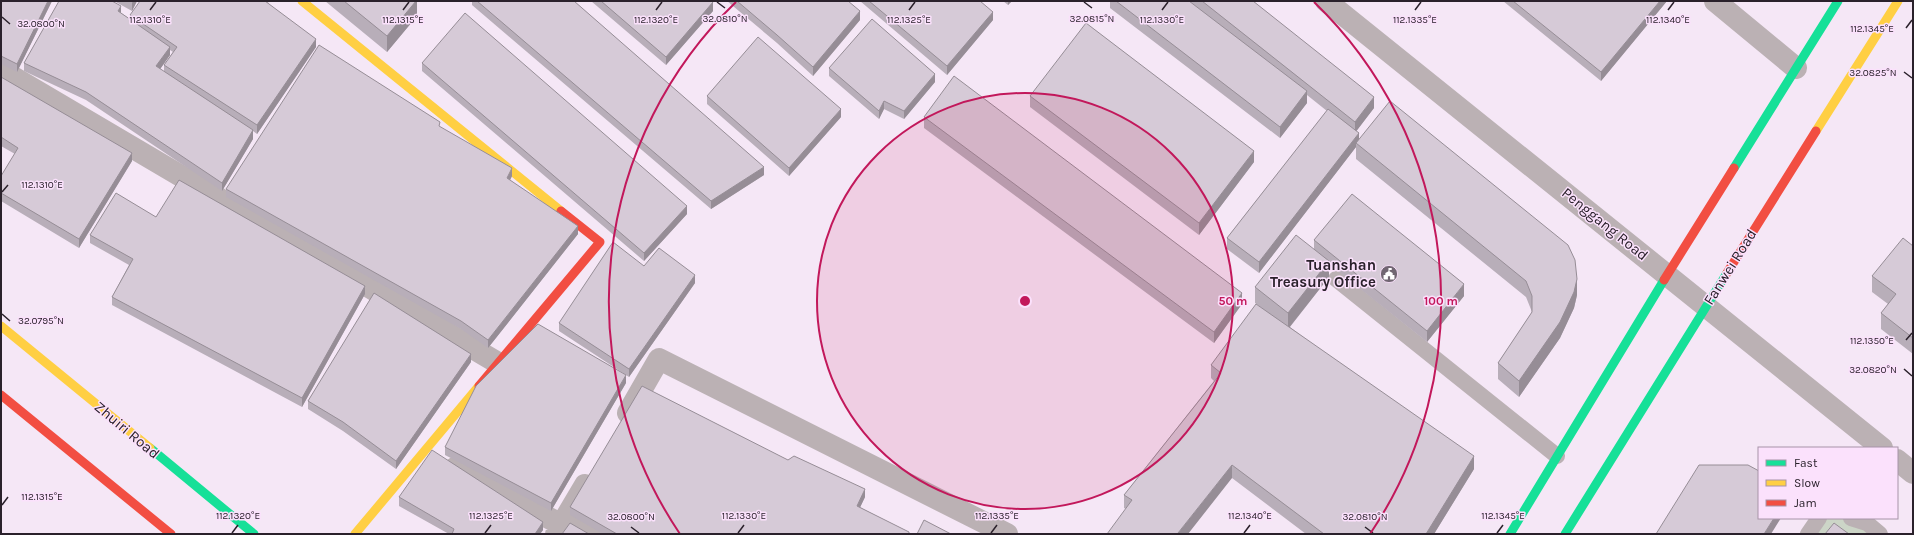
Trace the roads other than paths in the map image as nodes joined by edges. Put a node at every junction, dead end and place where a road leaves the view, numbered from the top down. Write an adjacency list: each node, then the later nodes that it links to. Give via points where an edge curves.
1 (302, 1): 12 (street, via 600,242)
2 (1326, 1): 8 (street, Penggang Road)
3 (1715, 1): 6 (street)
4 (1838, 1): 6 (street)
5 (1898, 1): 10 (street, Fanwei Road)
6 (1796, 68): 8 (street)
7 (1, 70): 12 (street)
8 (1668, 275): 10 (street, Penggang Road); 17 (street)
9 (1336, 279): 17 (lane)
10 (1706, 306): 15 (street, Penggang Road); 30 (street, Fanwei Road)
11 (1, 326): 25 (street, Zhuiri Road)
12 (498, 363): 16 (street)
13 (1, 395): 24 (street)
14 (616, 432): 28 (street, via 659,359)
15 (1881, 447)
16 (424, 451): 23 (street); 26 (street)
17 (1557, 456): 29 (street)
18 (1898, 461): 20 (street)
19 (597, 465): 23 (street)
20 (1913, 473)
21 (1818, 519): 31 (lane)
22 (1854, 519): 32 (lane, via 1867,523)
23 (559, 529): 27 (street, via 574,524)
24 (171, 534)
25 (254, 534)
26 (354, 534)
27 (592, 534)
28 (1007, 534)
29 (1510, 534)
30 (1565, 534)
31 (1808, 534)
32 (1880, 534)

